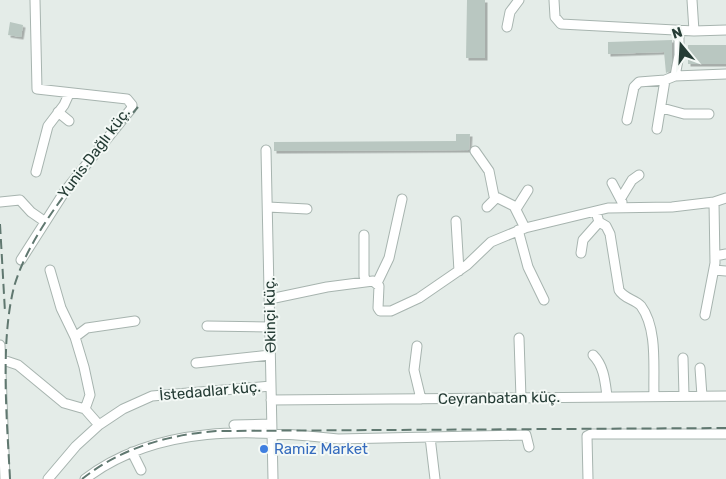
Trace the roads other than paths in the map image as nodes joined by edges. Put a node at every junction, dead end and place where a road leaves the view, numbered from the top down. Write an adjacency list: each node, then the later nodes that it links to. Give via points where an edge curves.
1 (35, 0): 12 (street, Yunis Dağlı küç., via 37,89)
2 (519, 0): 5 (street, via 510,12)
3 (554, 0): 6 (street, via 555,17 561,24)
4 (692, 0): 8 (street)
5 (507, 27)
6 (679, 30): 8 (street); 10 (street)
7 (726, 30): 8 (street)
8 (694, 31)
9 (726, 74): 10 (street)
10 (675, 76): 11 (street)
11 (665, 80): 13 (street); 16 (street, via 636,84)
12 (69, 94): 14 (street); 36 (street, Yunis Dağlı küç., via 127,99 132,105)
13 (662, 108): 15 (street, via 684,114); 18 (street)
14 (58, 112): 17 (street); 21 (street, via 48,126)
15 (709, 114)
16 (627, 120)
17 (69, 121)
18 (657, 128)
19 (266, 150): 32 (street, Əkinçi küç.)
20 (475, 151): 26 (street, via 489,171)
21 (36, 172)
22 (639, 175): 29 (street, via 632,180)
23 (612, 183): 29 (street)
24 (528, 190): 33 (street)
25 (402, 198): 50 (street, via 389,258)
26 (496, 198): 31 (street); 33 (street)
27 (726, 198): 30 (street)
28 (0, 202): 36 (street, via 20,200)
29 (622, 202): 30 (street, via 672,207); 35 (street)
30 (714, 202): 43 (street)
31 (487, 206)
32 (268, 207): 34 (street); 51 (street, Əkinçi küç.)
33 (516, 209): 39 (street)
34 (307, 210)
35 (596, 212): 38 (street); 39 (street)
36 (44, 221): 44 (street, Yunis Dağlı küç.)
37 (456, 221): 47 (street)
38 (599, 222): 41 (street, via 582,240); 69 (street, via 610,234 619,290 641,306 647,318 652,345)
39 (522, 229): 47 (street, via 491,242); 52 (street, via 528,267)
40 (364, 235): 49 (street)
41 (581, 253)
42 (726, 254): 43 (street)
43 (715, 256): 46 (street)
44 (21, 260)
45 (50, 270): 57 (street, via 61,308)
46 (714, 270): 48 (street); 53 (street)
47 (459, 271): 50 (street, via 419,298 391,311 378,308)
48 (726, 271)
49 (366, 282): 50 (street); 51 (street)
50 (377, 283)
51 (270, 299): 56 (street, Əkinçi küç.)
52 (544, 300)
53 (705, 315)
54 (135, 321): 57 (street, via 87,328)
55 (207, 326): 56 (street)
56 (270, 327): 61 (street, Əkinçi küç.)
57 (75, 337): 76 (street, via 89,386)
58 (519, 338): 73 (street)
59 (0, 345): 64 (street)
60 (417, 346): 74 (street, via 414,370)
61 (270, 355): 65 (street); 67 (street, Əkinçi küç.)
62 (593, 355): 68 (street, via 599,361)
63 (683, 358): 70 (street)
64 (0, 360): 76 (street, via 18,365 64,403); 85 (street)
65 (196, 363)
66 (700, 368): 71 (street)
67 (271, 386): 75 (street, Əkinçi küç.); 77 (street, İstedadlar küç., via 152,396 123,409)
68 (607, 396): 69 (street, Ceyranbatan küç.); 73 (street, Ceyranbatan küç.)
69 (654, 396): 70 (street, Ceyranbatan küç.)
70 (684, 396): 71 (street, Ceyranbatan küç.)
71 (702, 396): 72 (street, Ceyranbatan küç.)
72 (726, 396)
73 (521, 398): 74 (street, Ceyranbatan küç.)
74 (421, 399): 75 (street, Ceyranbatan küç.)
75 (271, 400): 79 (street, Əkinçi küç.)
76 (86, 409): 77 (street)
77 (99, 425): 86 (street, İstedadlar küç.)
78 (234, 425): 79 (street)
79 (272, 429): 81 (street, via 338,439); 83 (street, via 187,436); 88 (street, Əkinçi küç.)
80 (726, 434): 90 (street, via 591,434 587,436)
81 (430, 437): 82 (street, via 526,435); 89 (street)
82 (529, 447)
83 (132, 452): 84 (street); 87 (street)
84 (141, 470)
85 (6, 479)
86 (48, 479)
87 (86, 479)
88 (273, 479)
89 (435, 479)
90 (588, 479)

